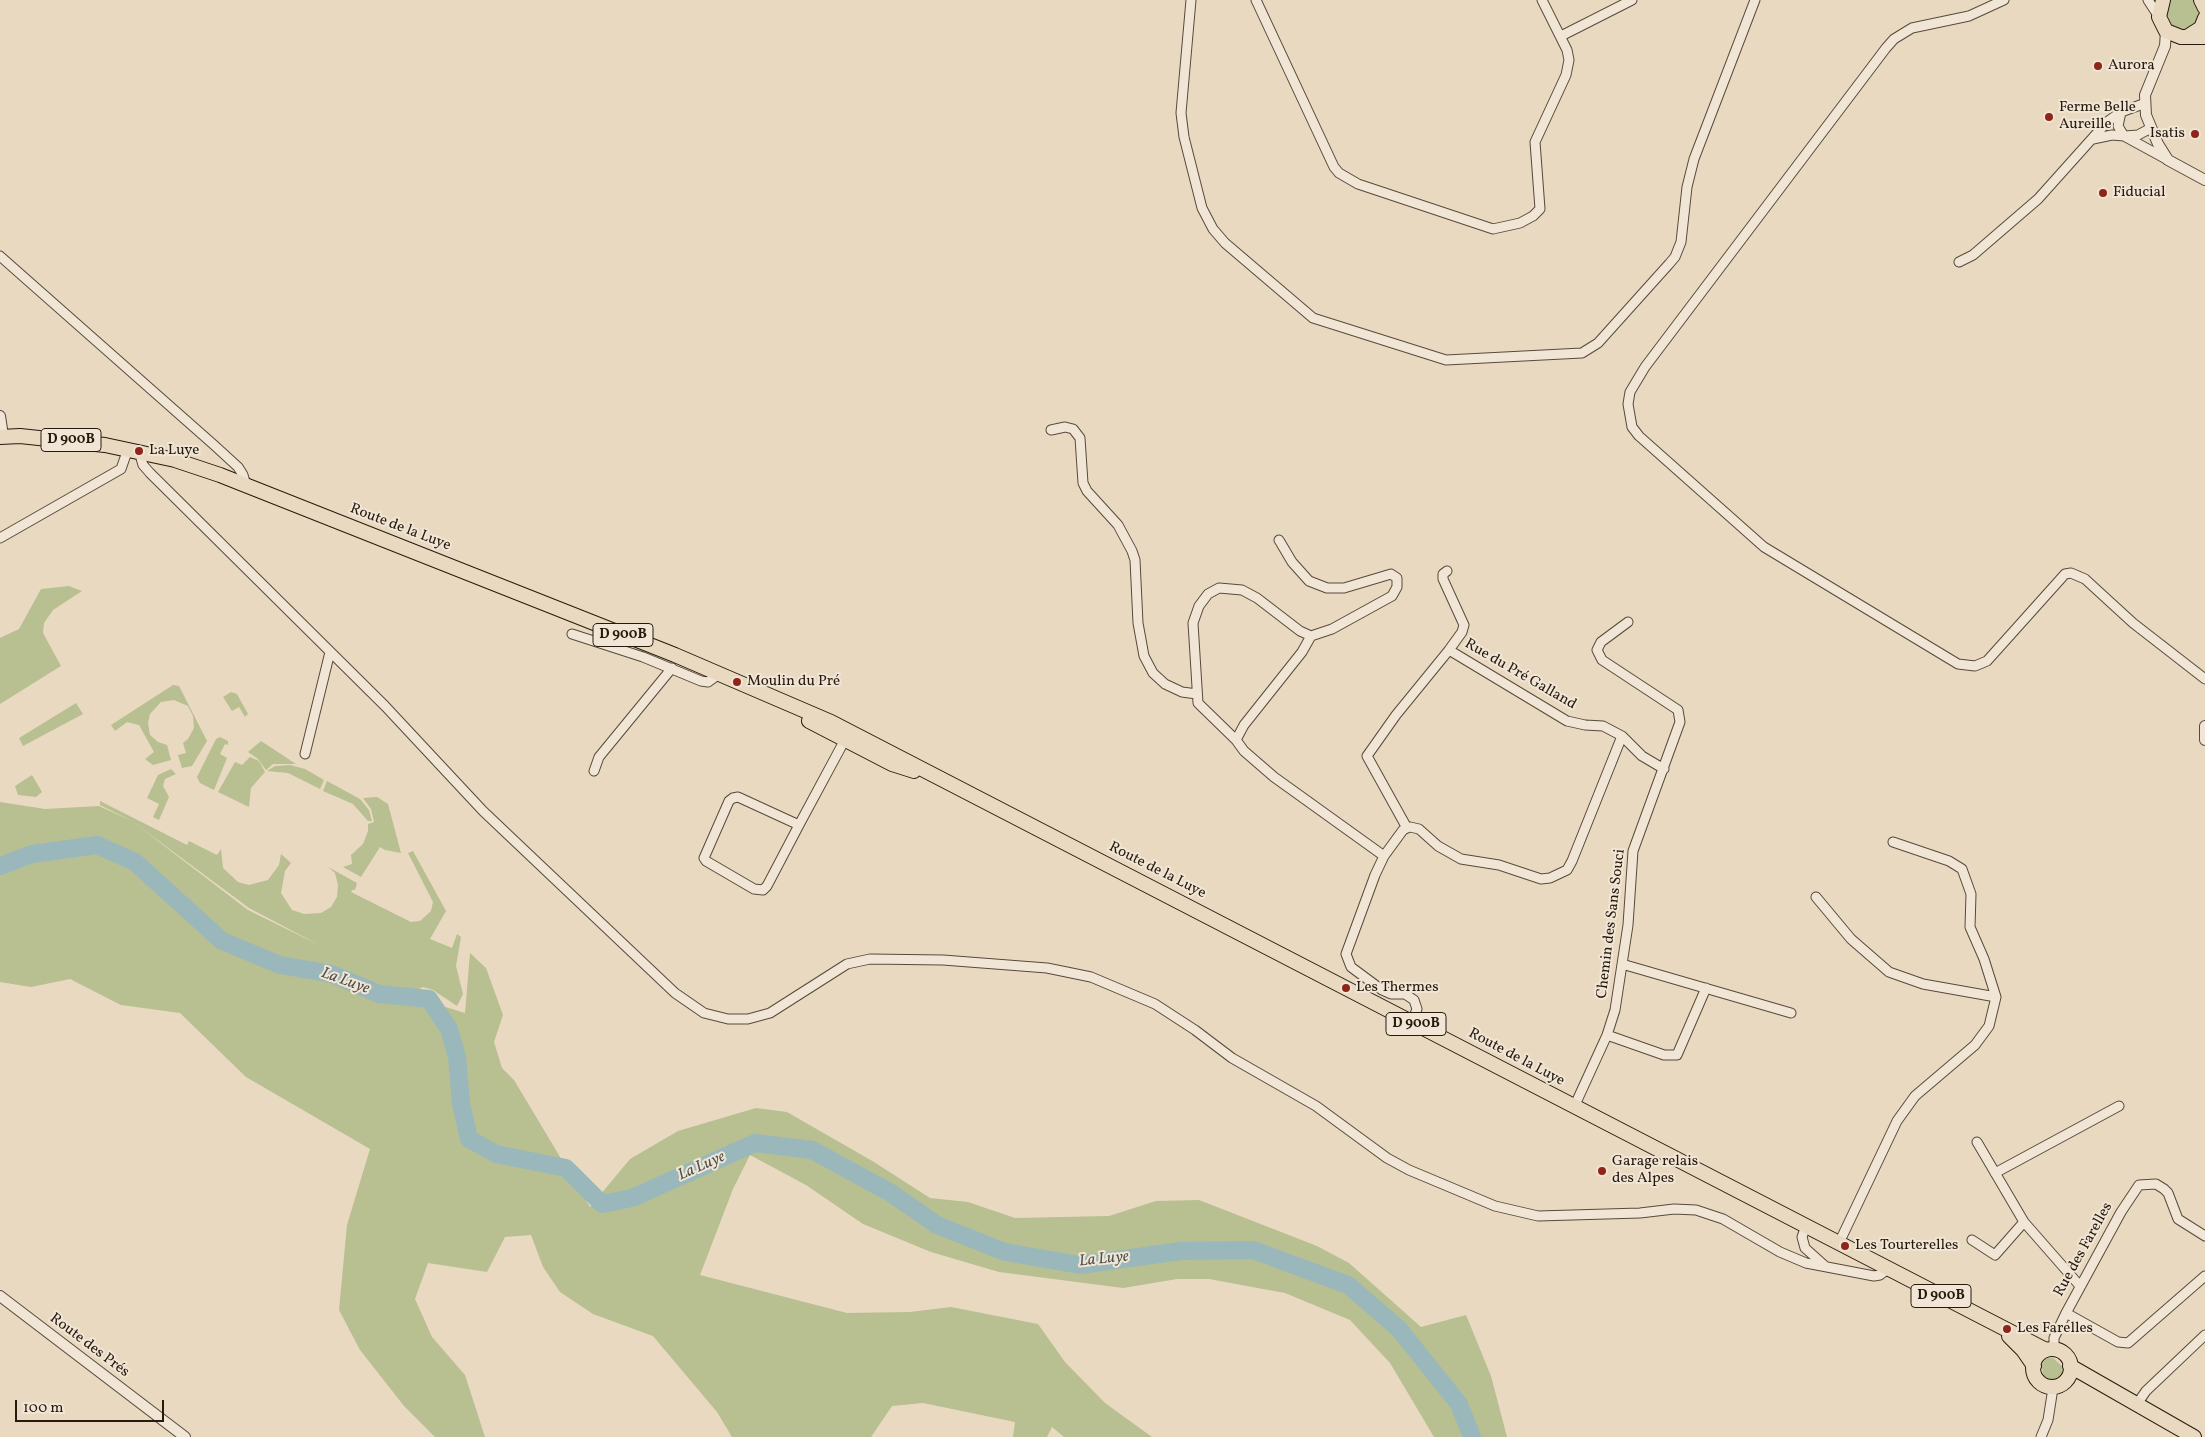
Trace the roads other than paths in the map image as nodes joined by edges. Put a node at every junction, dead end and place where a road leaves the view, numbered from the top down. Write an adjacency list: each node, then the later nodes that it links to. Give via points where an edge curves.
1 (1191, 0): 5 (street, via 1181,113 1202,208 1213,228 1225,243 1313,318 1432,357 1452,360 1582,353 1598,343 1669,264 1681,242 1687,187 1694,159)
2 (1256, 0): 14 (street, via 1326,150 1340,173 1352,182 1487,229 1520,223 1540,209 1535,142 1569,67 1569,55)
3 (1542, 0): 14 (street)
4 (1632, 0): 14 (street)
5 (1755, 0)
6 (2004, 0): 42 (street, via 1969,16 1912,28 1886,48 1645,366 1630,392 1628,404 1632,427 1764,548 1958,664 1975,666 1987,661 2065,574 2071,573 2085,579 2132,623)
7 (2148, 0): 11 (street)
8 (2163, 0): 11 (main road)
9 (2201, 0): 10 (main road)
10 (2205, 8)
11 (2159, 17): 13 (main road)
12 (2205, 18): 15 (main road, via 2201,28)
13 (2166, 31): 15 (main road); 17 (street)
14 (1561, 36)
15 (2183, 37): 16 (main road); 17 (street, via 2169,48)
16 (2205, 37)
17 (2159, 63): 18 (street, via 2148,85)
18 (2144, 104): 19 (street); 20 (street)
19 (2121, 112): 21 (street, via 2118,126); 22 (street, via 2107,122)
20 (2151, 128): 21 (street, via 2138,135); 23 (street)
21 (2124, 136): 22 (street); 23 (street)
22 (2093, 139): 26 (street, via 2038,199 1973,255)
23 (2168, 160): 24 (street)
24 (2205, 180)
25 (0, 256): 31 (street, via 238,467)
26 (1959, 262)
27 (0, 416): 29 (street)
28 (1051, 430): 43 (street, via 1066,427 1073,429 1080,438 1083,483 1118,525 1132,551 1138,623 1144,656 1152,674 1182,692)
29 (2, 437): 30 (main road, Route de la Luye / D 900B, via 72,440)
30 (133, 450): 31 (main road, Route de la Luye / D 900B, via 174,460); 32 (street, via 121,469); 39 (street, via 150,473)
31 (246, 485): 41 (main road, Route de la Luye / D 900B)
32 (0, 538)
33 (1279, 540): 37 (street, via 1309,581 1327,588 1344,588 1391,574 1397,578 1392,596 1332,629)
34 (1448, 571): 38 (street, via 1443,574 1443,579 1464,625)
35 (1628, 622): 50 (street, Chemin des Sans Souci, via 1601,642 1597,650 1602,660 1678,710 1680,722)
36 (572, 634): 40 (street)
37 (1311, 636): 43 (street, via 1242,590 1219,588 1208,594 1199,606 1193,623); 47 (street)
38 (1449, 650): 46 (street, Rue du Pré Galland, via 1567,721 1603,726); 53 (street, Rue du Pré Galland, via 1367,756)
39 (330, 652): 49 (street); 72 (street, via 483,811 675,993 704,1013 728,1019 748,1019 770,1013 847,964 870,959 943,960 1047,968 1091,977 1155,1004 1232,1058 1316,1106 1387,1158 1495,1206 1538,1216 1696,1210 1723,1219 1789,1256)
40 (672, 668): 41 (street, via 708,682); 51 (street, via 600,757)
41 (719, 674): 45 (main road, Route de la Luye / D 900B)
42 (2205, 679)
43 (1197, 694): 47 (street, via 1198,703)
44 (2205, 726): 48 (street)
45 (847, 735): 52 (street); 61 (main road, Route de la Luye / D 900B, via 943,780)
46 (1622, 736): 50 (street, via 1642,756); 53 (street, via 1572,861 1567,870 1550,878 1542,879 1499,865 1461,859 1438,846 1419,828)
47 (1236, 740): 55 (street, via 1274,777)
48 (2205, 740)
49 (305, 754)
50 (1664, 769): 57 (street, Chemin des Sans Souci, via 1633,851)
51 (594, 771)
52 (799, 826): 52 (street, via 763,890 754,889 704,858 733,798 738,797)
53 (1407, 828): 55 (street)
54 (1894, 842): 59 (street, via 1962,869 1971,894 1970,927)
55 (1384, 856): 61 (street, via 1348,946 1347,962 1382,990 1410,996 1417,1008)
56 (1816, 897): 59 (street, via 1851,939 1889,972 1923,984)
57 (1622, 964): 58 (street); 62 (street, Chemin des Sans Souci)
58 (1706, 988): 60 (street); 62 (street, via 1677,1055 1664,1055)
59 (1996, 997): 71 (street, via 1989,1026 1975,1045 1914,1096 1897,1121)
60 (1791, 1013)
61 (1412, 1022): 63 (main road, Route de la Luye / D 900B)
62 (1607, 1035): 63 (street, Chemin des Sans Souci)
63 (1574, 1106): 68 (main road, Route de la Luye / D 900B)
64 (2119, 1106): 66 (street)
65 (1977, 1142): 66 (street)
66 (1995, 1173): 67 (street)
67 (2024, 1222): 70 (street, via 1994,1255); 75 (street)
68 (1806, 1226): 71 (main road, Route de la Luye / D 900B); 72 (street, via 1802,1237 1805,1248)
69 (2205, 1236): 75 (street, Rue des Farelles, via 2178,1220 2164,1189 2156,1184 2139,1185)
70 (1972, 1240)
71 (1839, 1243): 73 (main road, Route de la Luye / D 900B)
72 (1827, 1268): 73 (street, via 1874,1276)
73 (1889, 1268): 78 (main road, Route de la Luye / D 900B)
74 (2205, 1276): 77 (street, Rue des Farelles, via 2128,1343 2118,1342)
75 (2080, 1286): 77 (street, Rue des Farelles)
76 (0, 1296): 86 (street, Route des Prés)
77 (2066, 1313): 80 (street)
78 (1994, 1324): 80 (main road, Route de la Luye / D 900B); 81 (main road, Route de la Luye / D 900B, via 2023,1350)
79 (2205, 1335): 85 (street, via 2146,1391)
80 (2050, 1350): 81 (main road, via 2038,1354); 82 (main road, via 2065,1357)
81 (2034, 1366): 83 (main road, via 2037,1378)
82 (2070, 1366): 83 (main road); 84 (main road)
83 (2059, 1386): 84 (main road); 87 (street)
84 (2106, 1387): 85 (main road)
85 (2137, 1404): 88 (main road)
86 (185, 1437)
87 (2041, 1437)
88 (2194, 1437)

